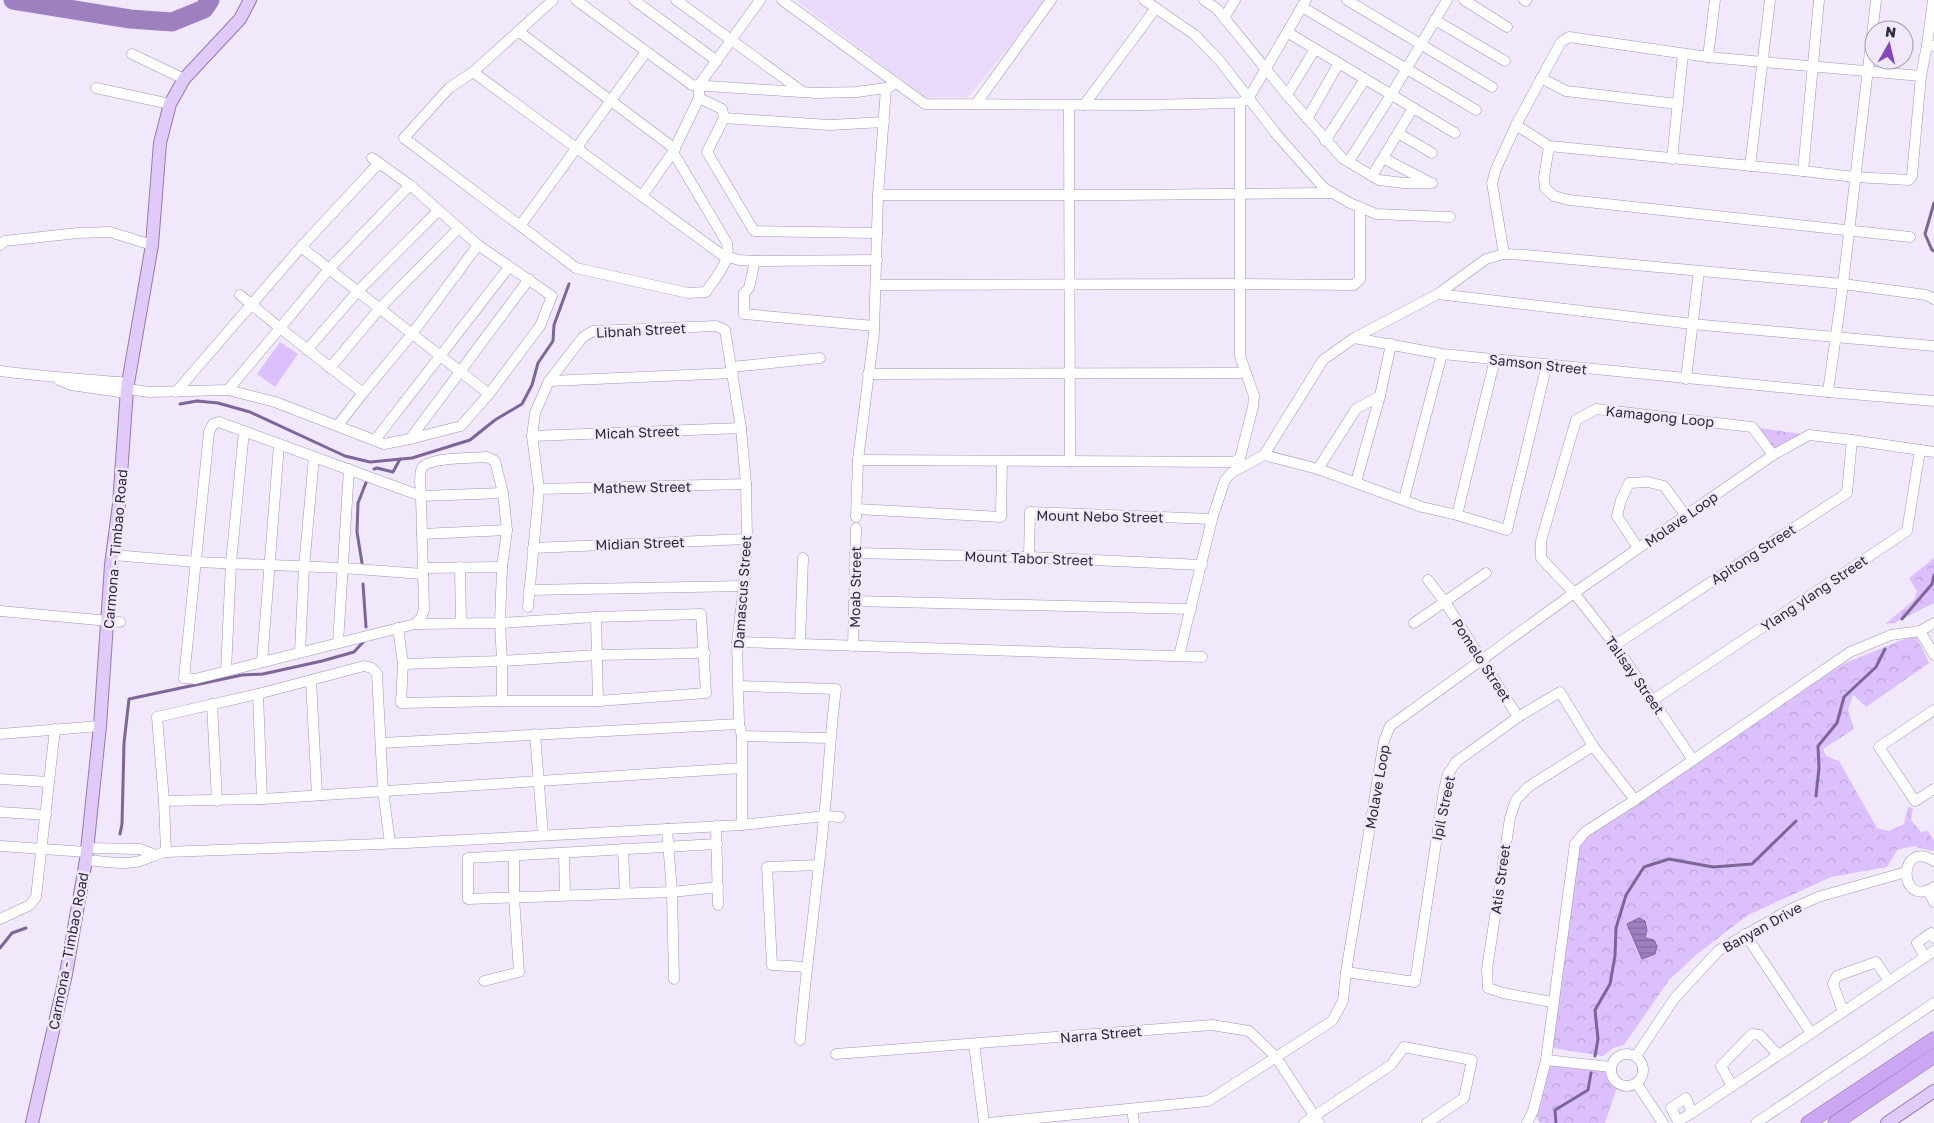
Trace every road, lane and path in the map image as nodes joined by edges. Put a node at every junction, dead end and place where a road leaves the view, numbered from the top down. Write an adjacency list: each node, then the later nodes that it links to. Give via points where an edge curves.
1 (250, 0): 47 (main road, Carmona - Timbao Road, via 240,19)
2 (553, 0): 25 (street)
3 (576, 0): 31 (street)
4 (634, 0): 35 (street)
5 (676, 0): 27 (street)
6 (760, 0): 27 (street)
7 (1051, 0): 59 (street)
8 (1144, 0): 21 (street)
9 (1204, 0): 22 (street)
10 (1235, 0): 22 (street)
11 (1347, 0): 28 (street)
12 (1447, 0): 23 (street)
13 (1464, 0): 24 (street)
14 (1714, 0): 34 (street)
15 (1770, 0): 38 (street)
16 (1819, 0): 39 (street)
17 (1876, 0): 43 (street)
18 (1932, 0): 29 (street)
19 (787, 2): 49 (street)
20 (1304, 4): 26 (street); 40 (street)
21 (1156, 8): 57 (street, via 1195,35 1220,61); 62 (street)
22 (1224, 18): 41 (street)
23 (1435, 20): 28 (street); 36 (street)
24 (1508, 27)
25 (518, 31): 42 (street); 56 (street)
26 (1287, 32): 30 (street); 41 (street)
27 (731, 41): 35 (street); 52 (street)
28 (1421, 44): 40 (street); 50 (street)
29 (1931, 45): 44 (street)
30 (1315, 49): 37 (street); 53 (street)
31 (646, 52): 48 (street, via 692,85); 56 (street)
32 (132, 54): 47 (street)
33 (1683, 54): 34 (street); 46 (street, via 1569,37 1561,42); 61 (street)
34 (1708, 58): 38 (street)
35 (717, 61): 48 (street)
36 (1505, 61)
37 (1339, 63): 45 (street); 66 (street)
38 (1763, 63): 39 (street); 79 (street)
39 (1814, 66): 43 (street); 80 (street)
40 (1406, 69): 54 (street); 64 (street)
41 (1266, 70): 53 (street); 57 (street)
42 (473, 72): 73 (street); 92 (street, via 449,88 404,138)
43 (1867, 72): 44 (street); 82 (street)
44 (1921, 76): 82 (street, via 1912,176 1909,180 1899,181)
45 (1364, 78): 54 (street); 71 (street)
46 (1541, 78): 61 (street, via 1566,91); 68 (street)
47 (184, 79): 58 (main road, Carmona - Timbao Road)
48 (699, 85): 52 (street); 55 (street)
49 (891, 86): 52 (street, via 857,92); 59 (street, via 925,104); 67 (street)
50 (1492, 87)
51 (96, 88): 58 (street)
52 (803, 92)
53 (1287, 95): 66 (street)
54 (1391, 95): 63 (street); 78 (street)
55 (699, 98): 65 (street, via 722,109); 74 (street)
56 (610, 101): 73 (street); 74 (street)
57 (1244, 101): 62 (street); 84 (street, via 1324,188); 87 (street)
58 (170, 104): 97 (main road, Carmona - Timbao Road, via 160,143)
59 (976, 104): 60 (street)
60 (1068, 104): 62 (street); 86 (street)
61 (1678, 104): 77 (street)
62 (1084, 105)
63 (1413, 108): 69 (street); 70 (street)
64 (1476, 110)
65 (724, 118): 67 (street, via 830,125); 95 (street, via 707,152 754,231)
66 (1307, 119): 71 (street)
67 (884, 122): 85 (street)
68 (1516, 125): 72 (street); 101 (street, via 1492,183)
69 (1398, 133): 75 (street); 76 (street)
70 (1455, 133)
71 (1325, 141): 78 (street)
72 (1549, 146): 77 (street); 94 (street, via 1545,188 1554,196)
73 (575, 148): 88 (street); 92 (street)
74 (674, 150): 88 (street); 102 (street, via 727,243)
75 (1432, 153)
76 (1383, 158): 81 (street); 81 (street, via 1432,184 1404,184)
77 (1672, 159): 79 (street)
78 (1349, 161): 81 (street)
79 (1750, 166): 80 (street)
80 (1804, 171): 82 (street)
81 (1372, 176)
82 (1855, 177): 94 (street)
83 (410, 184): 90 (street); 100 (street, via 375,160); 106 (street)
84 (1333, 193): 87 (street); 89 (street)
85 (878, 195): 86 (street); 95 (street)
86 (1069, 195): 87 (street); 109 (street)
87 (1240, 195): 110 (street)
88 (642, 196): 102 (street)
89 (1360, 207): 91 (street, via 1376,214); 110 (street, via 1360,279 1354,285)
90 (439, 210): 93 (street); 113 (street)
91 (1450, 217)
92 (520, 226): 102 (street, via 576,268 688,293 706,292)
93 (459, 228): 99 (street); 118 (street)
94 (1849, 229): 96 (street); 111 (street)
95 (877, 233): 103 (street)
96 (1910, 237)
97 (152, 244): 98 (street, via 110,232 5,241); 143 (main road, Carmona - Timbao Road)
98 (0, 245)
99 (478, 246): 105 (street); 123 (street)
100 (301, 247): 106 (street); 117 (street)
101 (1504, 254): 107 (street); 114 (street, via 1486,259)
102 (727, 257): 104 (street)
103 (877, 260): 104 (street); 112 (street)
104 (755, 261): 120 (street, via 749,288 744,293 744,314)
105 (509, 267): 108 (street); 130 (street)
106 (329, 269): 113 (street); 121 (street)
107 (1699, 271): 111 (street); 119 (street)
108 (529, 279): 137 (street); 148 (street, via 552,296 540,326)
109 (1069, 284): 110 (street); 112 (street); 138 (street)
110 (1240, 284): 139 (street, via 1240,356)
111 (1843, 284): 116 (street, via 1926,295); 124 (street)
112 (876, 285): 120 (street)
113 (358, 291): 118 (street); 128 (street)
114 (1438, 294): 119 (street); 125 (street)
115 (240, 295): 117 (street)
116 (1934, 299)
117 (251, 304): 121 (street); 145 (street)
118 (380, 308): 123 (street); 134 (street)
119 (1692, 324): 124 (street); 141 (street)
120 (874, 326): 140 (street)
121 (280, 328): 128 (street); 144 (street)
122 (720, 328): 135 (street, Damascus Street); 142 (street, Libnah Street, via 593,331 583,337)
123 (412, 334): 130 (street); 147 (street)
124 (1835, 337): 127 (street); 146 (street)
125 (1354, 338): 126 (street, Samson Street); 161 (street, via 1323,360)
126 (1391, 344): 129 (street, Samson Street); 149 (street)
127 (1934, 346)
128 (307, 350): 134 (street)
129 (1442, 354): 132 (street, Samson Street); 174 (street)
130 (441, 356): 137 (street); 156 (street)
131 (820, 358): 135 (street)
132 (1495, 359): 133 (street, Samson Street); 175 (street)
133 (1547, 364): 141 (street, Samson Street); 175 (street, via 1507,530)
134 (330, 368): 147 (street)
135 (732, 370): 142 (street); 152 (street, Damascus Street)
136 (0, 371): 143 (street, via 53,378 72,385)
137 (461, 371): 148 (street); 155 (street)
138 (1070, 373): 139 (street); 140 (street); 166 (street)
139 (1246, 373): 166 (street, via 1254,396 1253,407 1240,458 1234,462)
140 (868, 374): 164 (street)
141 (1686, 379): 146 (street, Samson Street)
142 (550, 381): 154 (street, Libnah Street, via 535,413)
143 (127, 388): 145 (street); 185 (main road, Carmona - Timbao Road)
144 (228, 390): 145 (street); 151 (street, via 275,402)
145 (176, 392)
146 (1828, 392): 150 (street, Samson Street)
147 (363, 393): 151 (street)
148 (490, 394): 155 (street, via 461,426)
149 (1380, 396): 168 (street, via 1356,409); 169 (street)
150 (1934, 400)
151 (338, 425): 156 (street)
152 (741, 428): 154 (street, Micah Street); 170 (street, Damascus Street)
153 (244, 431): 158 (street); 188 (street, via 219,422 213,424 209,432); 189 (street)
154 (532, 436): 171 (street, Libnah Street)
155 (410, 439): 156 (street, via 384,444)
156 (375, 440)
157 (1852, 440): 159 (street, Molave Loop); 162 (street, Molave Loop, via 1809,436); 219 (street, Apitong Street, via 1847,493)
158 (279, 444): 163 (street); 190 (street)
159 (1920, 450): 160 (street, Molave Loop); 235 (street, Ylang ylang Street, via 1907,531)
160 (1934, 452)
161 (1264, 455): 168 (street); 177 (street, via 1231,473 1225,480)
162 (1773, 455): 176 (street, Molave Loop); 201 (street, Kamagong Loop, via 1752,427 1596,409 1576,420 1541,541 1541,558)
163 (314, 457): 167 (street); 192 (street)
164 (858, 460): 165 (street); 165 (street, via 856,513 1001,517)
165 (1002, 460): 166 (street)
166 (1070, 461)
167 (349, 469): 173 (street); 194 (street)
168 (1318, 469): 169 (street)
169 (1356, 482): 174 (street)
170 (746, 484): 171 (street, Mathew Street); 181 (street, Damascus Street)
171 (539, 489): 182 (street, Libnah Street)
172 (503, 493): 173 (street); 173 (street, via 495,461 487,457 436,460 424,465 421,470); 179 (street)
173 (422, 496): 180 (street)
174 (1404, 500): 175 (street)
175 (1457, 515)
176 (1686, 516): 183 (street, Molave Loop); 183 (street, via 1664,486 1648,482 1629,483 1617,516)
177 (1212, 519): 186 (street, Mount Nebo Street, via 1030,512); 191 (street)
178 (856, 528): 184 (street, Moab Street)
179 (507, 530): 180 (street); 193 (street)
180 (422, 534): 196 (street)
181 (747, 539): 182 (street, Midian Street); 199 (street, Damascus Street)
182 (533, 548): 200 (street, Libnah Street)
183 (1638, 548): 201 (street, Molave Loop)
184 (855, 553): 186 (street, Mount Tabor Street); 202 (street, Moab Street)
185 (113, 555): 188 (street); 208 (main road, Carmona - Timbao Road)
186 (1029, 557): 191 (street, Mount Tabor Street)
187 (803, 558): 218 (street)
188 (197, 562): 189 (street); 231 (street, via 184,678 195,679)
189 (231, 563): 190 (street); 231 (street)
190 (269, 565): 192 (street); 229 (street)
191 (1202, 565): 205 (street)
192 (304, 567): 194 (street); 221 (street)
193 (502, 567): 195 (street); 210 (street)
194 (343, 568): 196 (street); 217 (street)
195 (460, 568): 196 (street); 209 (street)
196 (423, 571): 213 (street, via 424,610)
197 (1486, 573): 203 (street)
198 (1428, 580): 203 (street, Pomelo Street)
199 (744, 586): 200 (street); 216 (street, Damascus Street)
200 (529, 590): 204 (street, Libnah Street)
201 (1574, 593): 219 (street, Talisay Street); 227 (street, Molave Loop)
202 (854, 601): 205 (street); 220 (street, Moab Street)
203 (1445, 602): 211 (street); 227 (street, Pomelo Street)
204 (528, 608)
205 (1191, 609): 225 (street)
206 (0, 611): 208 (street)
207 (596, 617): 210 (street); 222 (street, via 701,614); 223 (street)
208 (114, 621): 242 (main road, Carmona - Timbao Road)
209 (461, 623): 210 (street); 213 (street)
210 (500, 623): 228 (street)
211 (1414, 623)
212 (1934, 623): 215 (street)
213 (415, 624): 214 (street)
214 (398, 628): 217 (street); 230 (street)
215 (1920, 631): 224 (street); 250 (street, via 1891,635 1850,652)
216 (737, 642): 218 (street); 233 (street, Damascus Street)
217 (338, 643): 221 (street)
218 (800, 644): 220 (street)
219 (1615, 645): 235 (street, Talisay Street)
220 (853, 646): 225 (street)
221 (300, 652): 229 (street)
222 (705, 653): 223 (street); 237 (street, via 706,693)
223 (597, 655): 228 (street); 237 (street)
224 (1934, 655)
225 (1179, 656): 226 (street)
226 (1202, 657)
227 (1481, 659): 240 (street, Pomelo Street); 297 (street, Molave Loop, via 1390,726 1384,741)
228 (502, 661): 230 (street); 236 (street)
229 (262, 662): 231 (street)
230 (403, 664): 236 (street, via 401,703)
231 (226, 671)
232 (311, 680): 234 (street); 248 (street, via 364,666 372,668 377,674); 257 (street)
233 (738, 686): 241 (street, Damascus Street); 247 (street, via 836,688)
234 (258, 694): 238 (street); 258 (street)
235 (1653, 700): 250 (street, Talisay Street)
236 (502, 701): 237 (street)
237 (598, 701)
238 (212, 704): 260 (street, via 158,717); 261 (street)
239 (1934, 710): 255 (street, via 1879,747 1915,801)
240 (1518, 717): 249 (street, Ipil Street, via 1560,692); 297 (street, Ipil Street, via 1456,762 1448,774 1415,982)
241 (739, 724): 245 (street); 246 (street, Damascus Street)
242 (100, 726): 243 (street); 277 (main road, Carmona - Timbao Road)
243 (55, 729): 244 (street); 254 (street)
244 (0, 734)
245 (535, 734): 248 (street); 253 (street)
246 (742, 736): 247 (street); 251 (street, Damascus Street)
247 (829, 738): 264 (street)
248 (382, 743): 256 (street)
249 (1594, 746): 259 (street, Ipil Street); 301 (street, Atis Street, via 1528,787 1516,800 1510,818 1487,969 1488,988 1503,994)
250 (1693, 760): 259 (street)
251 (742, 768): 253 (street); 266 (street, Damascus Street)
252 (0, 779): 254 (street)
253 (538, 781): 256 (street); 269 (street)
254 (50, 782): 263 (street)
255 (1934, 789)
256 (383, 790): 257 (street); 270 (street)
257 (317, 795): 258 (street)
258 (262, 799): 261 (street)
259 (1635, 800): 301 (street, via 1585,832 1575,844)
260 (164, 801): 261 (street); 276 (street)
261 (217, 801)
262 (0, 812): 263 (street)
263 (46, 815): 274 (street)
264 (824, 816): 265 (street); 266 (street); 281 (street)
265 (840, 817)
266 (742, 825): 267 (street)
267 (716, 826): 268 (street); 271 (street)
268 (667, 829): 269 (street); 273 (street)
269 (543, 835): 270 (street)
270 (390, 843): 276 (street)
271 (716, 844): 273 (street); 283 (street)
272 (0, 846): 274 (street)
273 (669, 847): 275 (street); 285 (street)
274 (42, 849): 277 (street); 291 (street, via 36,897 30,905)
275 (623, 850): 278 (street); 286 (street)
276 (166, 852): 277 (street, via 142,860 117,862)
277 (87, 853): 321 (main road, Carmona - Timbao Road, via 66,974)
278 (564, 853): 279 (street); 287 (street)
279 (514, 856): 288 (street); 288 (street, via 468,858 468,899)
280 (1934, 861): 282 (street, via 1916,858)
281 (819, 865): 296 (street); 296 (street, via 767,867 772,965)
282 (1906, 872): 284 (street, via 1906,878 1916,890); 292 (street, Banyan Drive, via 1818,897)
283 (718, 887): 285 (street); 290 (street)
284 (1931, 889): 289 (street)
285 (672, 892): 286 (street); 298 (street)
286 (625, 893): 287 (street)
287 (565, 895): 288 (street)
288 (514, 896): 300 (street, via 519,972)
289 (1934, 902)
290 (718, 905)
291 (0, 919)
292 (1745, 934): 304 (street); 310 (street, Banyan Drive, via 1719,950 1674,999)
293 (1934, 938): 295 (street, via 1931,933 1918,943)
294 (1934, 951): 295 (street)
295 (1925, 957): 299 (street)
296 (806, 967): 306 (street)
297 (1346, 972): 312 (street, Molave Loop, via 1344,1001 1332,1021)
298 (674, 979)
299 (1890, 981): 303 (street); 303 (street, via 1876,962 1837,976 1833,984)
300 (484, 982)
301 (1552, 1002): 313 (street)
302 (1934, 1003): 328 (street)
303 (1843, 1012): 304 (street)
304 (1811, 1033): 309 (street)
305 (1934, 1039): 329 (highway)
306 (800, 1040)
307 (974, 1044): 308 (street, Narra Street); 312 (street, Narra Street, via 1212,1025 1249,1031); 322 (street)
308 (836, 1054)
309 (1778, 1055): 316 (street); 316 (street, via 1760,1035 1752,1034 1721,1066)
310 (1636, 1056): 314 (street, via 1620,1055); 315 (street, via 1644,1070)
311 (1934, 1056): 330 (highway)
312 (1276, 1058): 318 (street, Molave Loop, via 1208,1101); 320 (street, Narra Street)
313 (1546, 1060): 314 (street); 326 (street)
314 (1611, 1067): 315 (street, via 1612,1076 1618,1084 1628,1087)
315 (1637, 1084): 327 (street)
316 (1732, 1086): 319 (street)
317 (1934, 1092): 331 (main road)
318 (1132, 1109): 322 (street, Molave Loop); 323 (street)
319 (1692, 1113)
320 (1317, 1120): 324 (street); 325 (street, via 1391,1065 1404,1046 1472,1060 1464,1098)
321 (32, 1123)
322 (986, 1123)
323 (1134, 1123)
324 (1304, 1123)
325 (1427, 1123)
326 (1527, 1123)
327 (1663, 1123)
328 (1756, 1123)
329 (1808, 1123)
330 (1835, 1123)
331 (1887, 1123)

